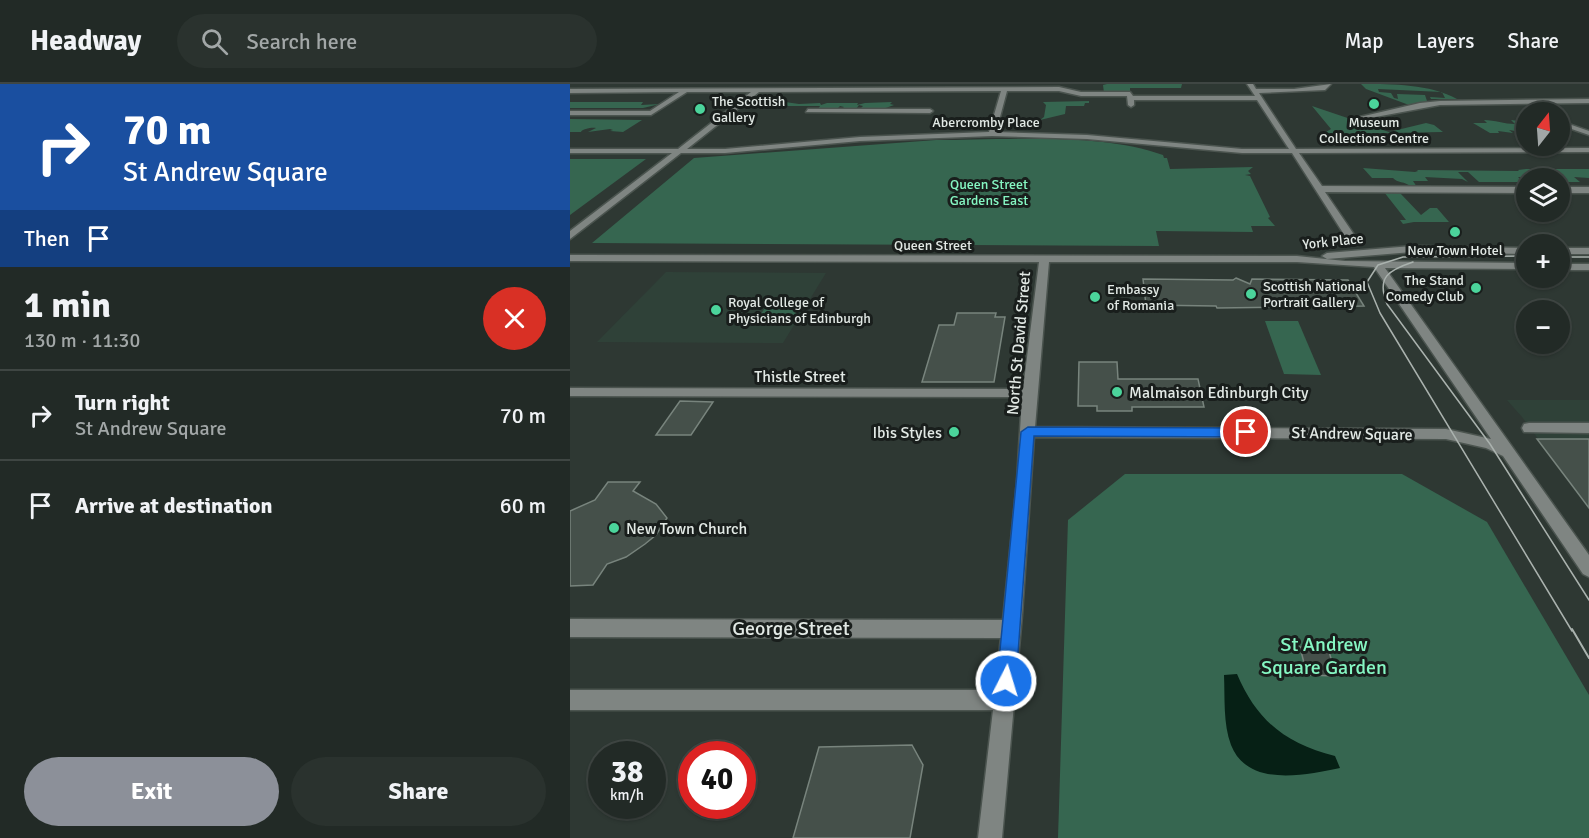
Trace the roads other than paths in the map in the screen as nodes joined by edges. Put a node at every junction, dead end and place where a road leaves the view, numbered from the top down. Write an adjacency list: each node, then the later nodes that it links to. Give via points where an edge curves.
1 (696, 84): 7 (street)
2 (765, 84): 8 (street)
3 (912, 84): 9 (street)
4 (1328, 84): 11 (street, via 1325,88 1306,90)
5 (1061, 87): 10 (street); 11 (street, via 1081,94 1131,99)
6 (570, 91): 7 (street)
7 (685, 91): 8 (street); 18 (street, via 651,113)
8 (756, 91): 9 (street); 26 (street)
9 (907, 91): 10 (street); 16 (street)
10 (1004, 91): 22 (street)
11 (1255, 91): 23 (street)
12 (1589, 101): 14 (street)
13 (1516, 102): 19 (street, via 1420,105)
14 (1518, 102)
15 (808, 111): 16 (street)
16 (894, 111): 17 (street)
17 (930, 111)
18 (570, 113)
19 (1354, 119)
20 (1570, 126): 21 (street)
21 (1589, 133)
22 (992, 134): 23 (street, Abercromby Place, via 1097,138 1229,150); 26 (street, Abercromby Place)
23 (1293, 150): 24 (street, Abercromby Place); 27 (street)
24 (1589, 150)
25 (570, 151): 26 (street, Abercromby Place)
26 (679, 151): 31 (street)
27 (1319, 189): 28 (street); 32 (street)
28 (1516, 190)
29 (1570, 190): 30 (street)
30 (1589, 190)
31 (570, 236)
32 (1350, 236)
33 (1516, 251): 38 (street, York Place, via 1398,250)
34 (1570, 251): 35 (street)
35 (1589, 251)
36 (570, 258): 37 (street, Queen Street)
37 (1044, 259): 38 (street, Queen Street); 44 (street, North St David Street)
38 (1297, 259): 39 (street, York Place)
39 (1378, 265): 40 (street, York Place); 48 (street)
40 (1516, 266)
41 (1570, 267): 42 (street)
42 (1589, 267)
43 (570, 392): 44 (street, Thistle Street)
44 (1029, 393): 47 (street, North St David Street)
45 (1529, 428): 46 (street)
46 (1589, 428)
47 (1028, 432): 48 (street, St Andrew Square, via 1446,434 1490,444); 51 (street)
48 (1509, 453): 49 (street)
49 (1589, 569)
50 (570, 628): 51 (street, George Street)
51 (1011, 629): 53 (street)
52 (570, 700): 53 (street)
53 (1005, 700): 54 (street)
54 (990, 838)

